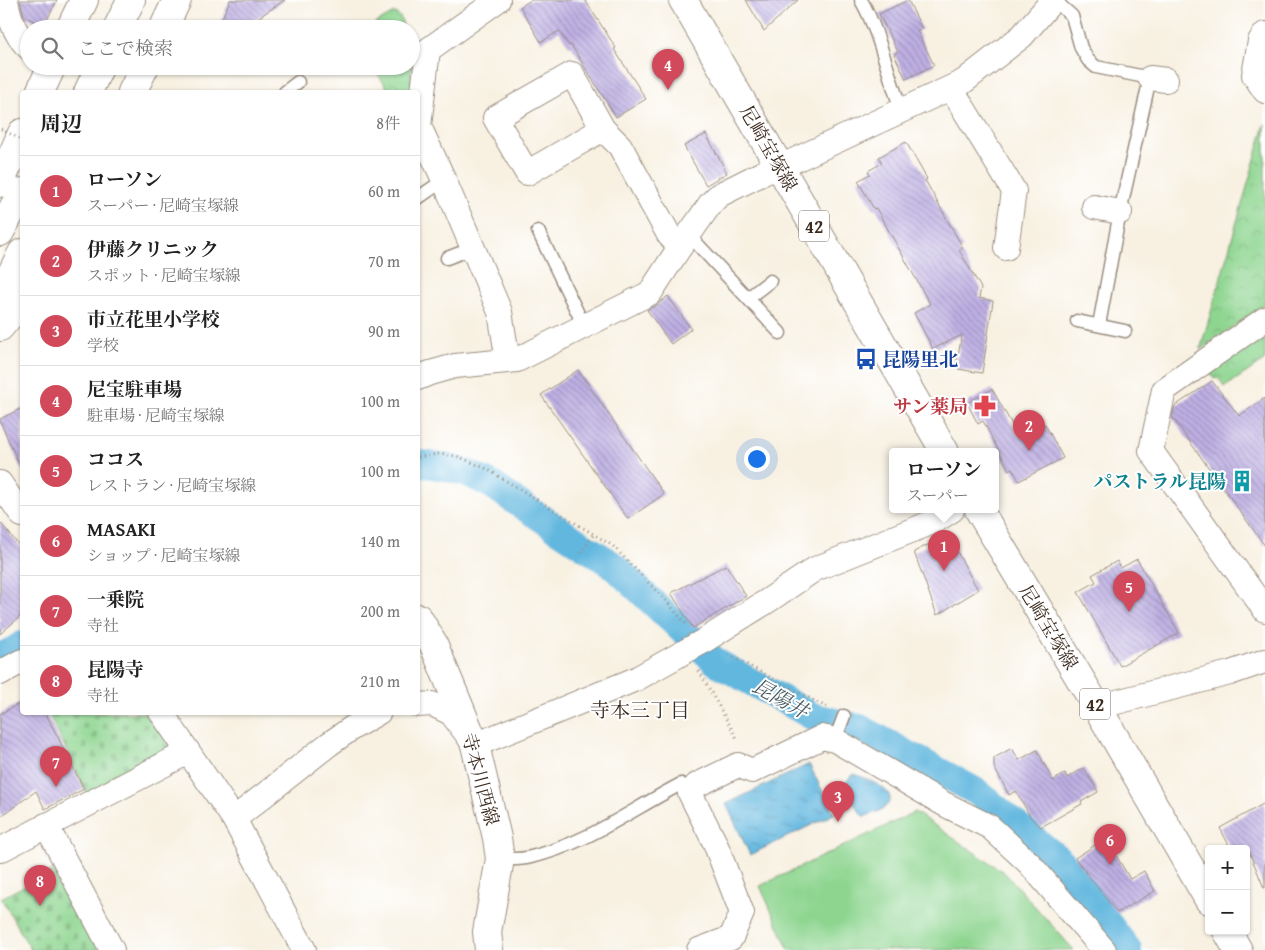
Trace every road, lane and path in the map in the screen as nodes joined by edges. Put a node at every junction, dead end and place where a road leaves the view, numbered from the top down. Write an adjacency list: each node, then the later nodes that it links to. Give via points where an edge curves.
1 (6, 0): 13 (street, via 10,19)
2 (84, 0): 9 (main road)
3 (131, 0): 10 (main road)
4 (177, 0): 11 (main road)
5 (498, 0): 23 (street, via 428,50)
6 (683, 0): 27 (main road, 尼崎宝塚線 / 42)
7 (1053, 0): 17 (street, via 1022,36); 33 (lane, via 1072,16 1081,48 1096,67 1158,79)
8 (864, 1): 22 (lane)
9 (74, 20)
10 (121, 20)
11 (167, 20)
12 (1265, 34): 21 (street, via 1260,41 1254,75)
13 (20, 37)
14 (96, 75): 18 (main road)
15 (140, 75): 19 (main road)
16 (298, 82): 20 (lane)
17 (951, 88): 22 (street); 38 (street, via 1014,191)
18 (89, 90)
19 (133, 90)
20 (288, 90)
21 (1265, 92)
22 (902, 111): 27 (street)
23 (420, 118)
24 (420, 128): 28 (street)
25 (603, 129): 25 (street, via 527,173 495,118 572,74); 36 (street, via 620,146 669,235)
26 (12, 131): 29 (main road)
27 (780, 167): 36 (street, via 719,195); 54 (main road, 尼崎宝塚線 / 42)
28 (444, 180): 31 (lane); 37 (street)
29 (0, 183)
30 (20, 196): 35 (main road)
31 (420, 197)
32 (1094, 207): 33 (street)
33 (1120, 212): 47 (lane)
34 (538, 231): 48 (lane)
35 (0, 232)
36 (685, 241): 44 (lane); 48 (street, via 650,293)
37 (473, 248): 40 (lane); 52 (street, via 500,312)
38 (1006, 248)
39 (20, 256): 42 (main road)
40 (447, 258)
41 (770, 281): 44 (lane)
42 (0, 296)
43 (20, 297): 49 (main road)
44 (748, 298): 51 (lane)
45 (1265, 319): 62 (street, via 1164,390 1151,451)
46 (1077, 321): 47 (lane)
47 (1098, 325): 50 (lane)
48 (584, 326): 52 (street, via 517,360)
49 (0, 327)
50 (1125, 331)
51 (780, 333)
52 (508, 361): 53 (street, via 455,366)
53 (420, 377)
54 (944, 448)
55 (420, 457): 60 (path, via 457,456 485,468)
56 (0, 483): 57 (street)
57 (20, 512)
58 (947, 513): 64 (street, via 933,522 815,569)
59 (982, 513): 69 (main road, 尼崎宝塚線 / 42)
60 (594, 534): 61 (path); 64 (path, via 613,546 668,603)
61 (582, 553)
62 (1265, 610)
63 (420, 621): 74 (main road, 寺本川西線, via 433,643)
64 (700, 643): 72 (path); 74 (street, via 636,679); 76 (path, via 744,751)
65 (1265, 661): 69 (street)
66 (20, 662): 67 (street)
67 (0, 673)
68 (420, 705): 74 (street, via 432,704 451,713)
69 (1097, 707): 82 (main road, 尼崎宝塚線 / 42)
70 (163, 715): 75 (street)
71 (374, 715): 78 (street, via 329,744)
72 (844, 716): 73 (lane)
73 (835, 740): 76 (street, via 822,737 752,771); 88 (street, via 990,827 1030,862)
74 (476, 745): 81 (main road, 寺本川西線)
75 (188, 752): 78 (street); 79 (street)
76 (738, 765): 77 (street, via 697,785)
77 (690, 793): 81 (lane, via 681,784 565,847 530,858); 87 (street, via 715,843 742,913 731,938)
78 (234, 819): 85 (street)
79 (46, 825): 80 (street); 84 (street)
80 (0, 850)
81 (500, 860): 86 (main road, 寺本川西線, via 487,932)
82 (1205, 893)
83 (1229, 935): 89 (main road)
84 (112, 950)
85 (304, 950)
86 (488, 950)
87 (699, 950)
88 (1104, 950)
89 (1238, 950)

